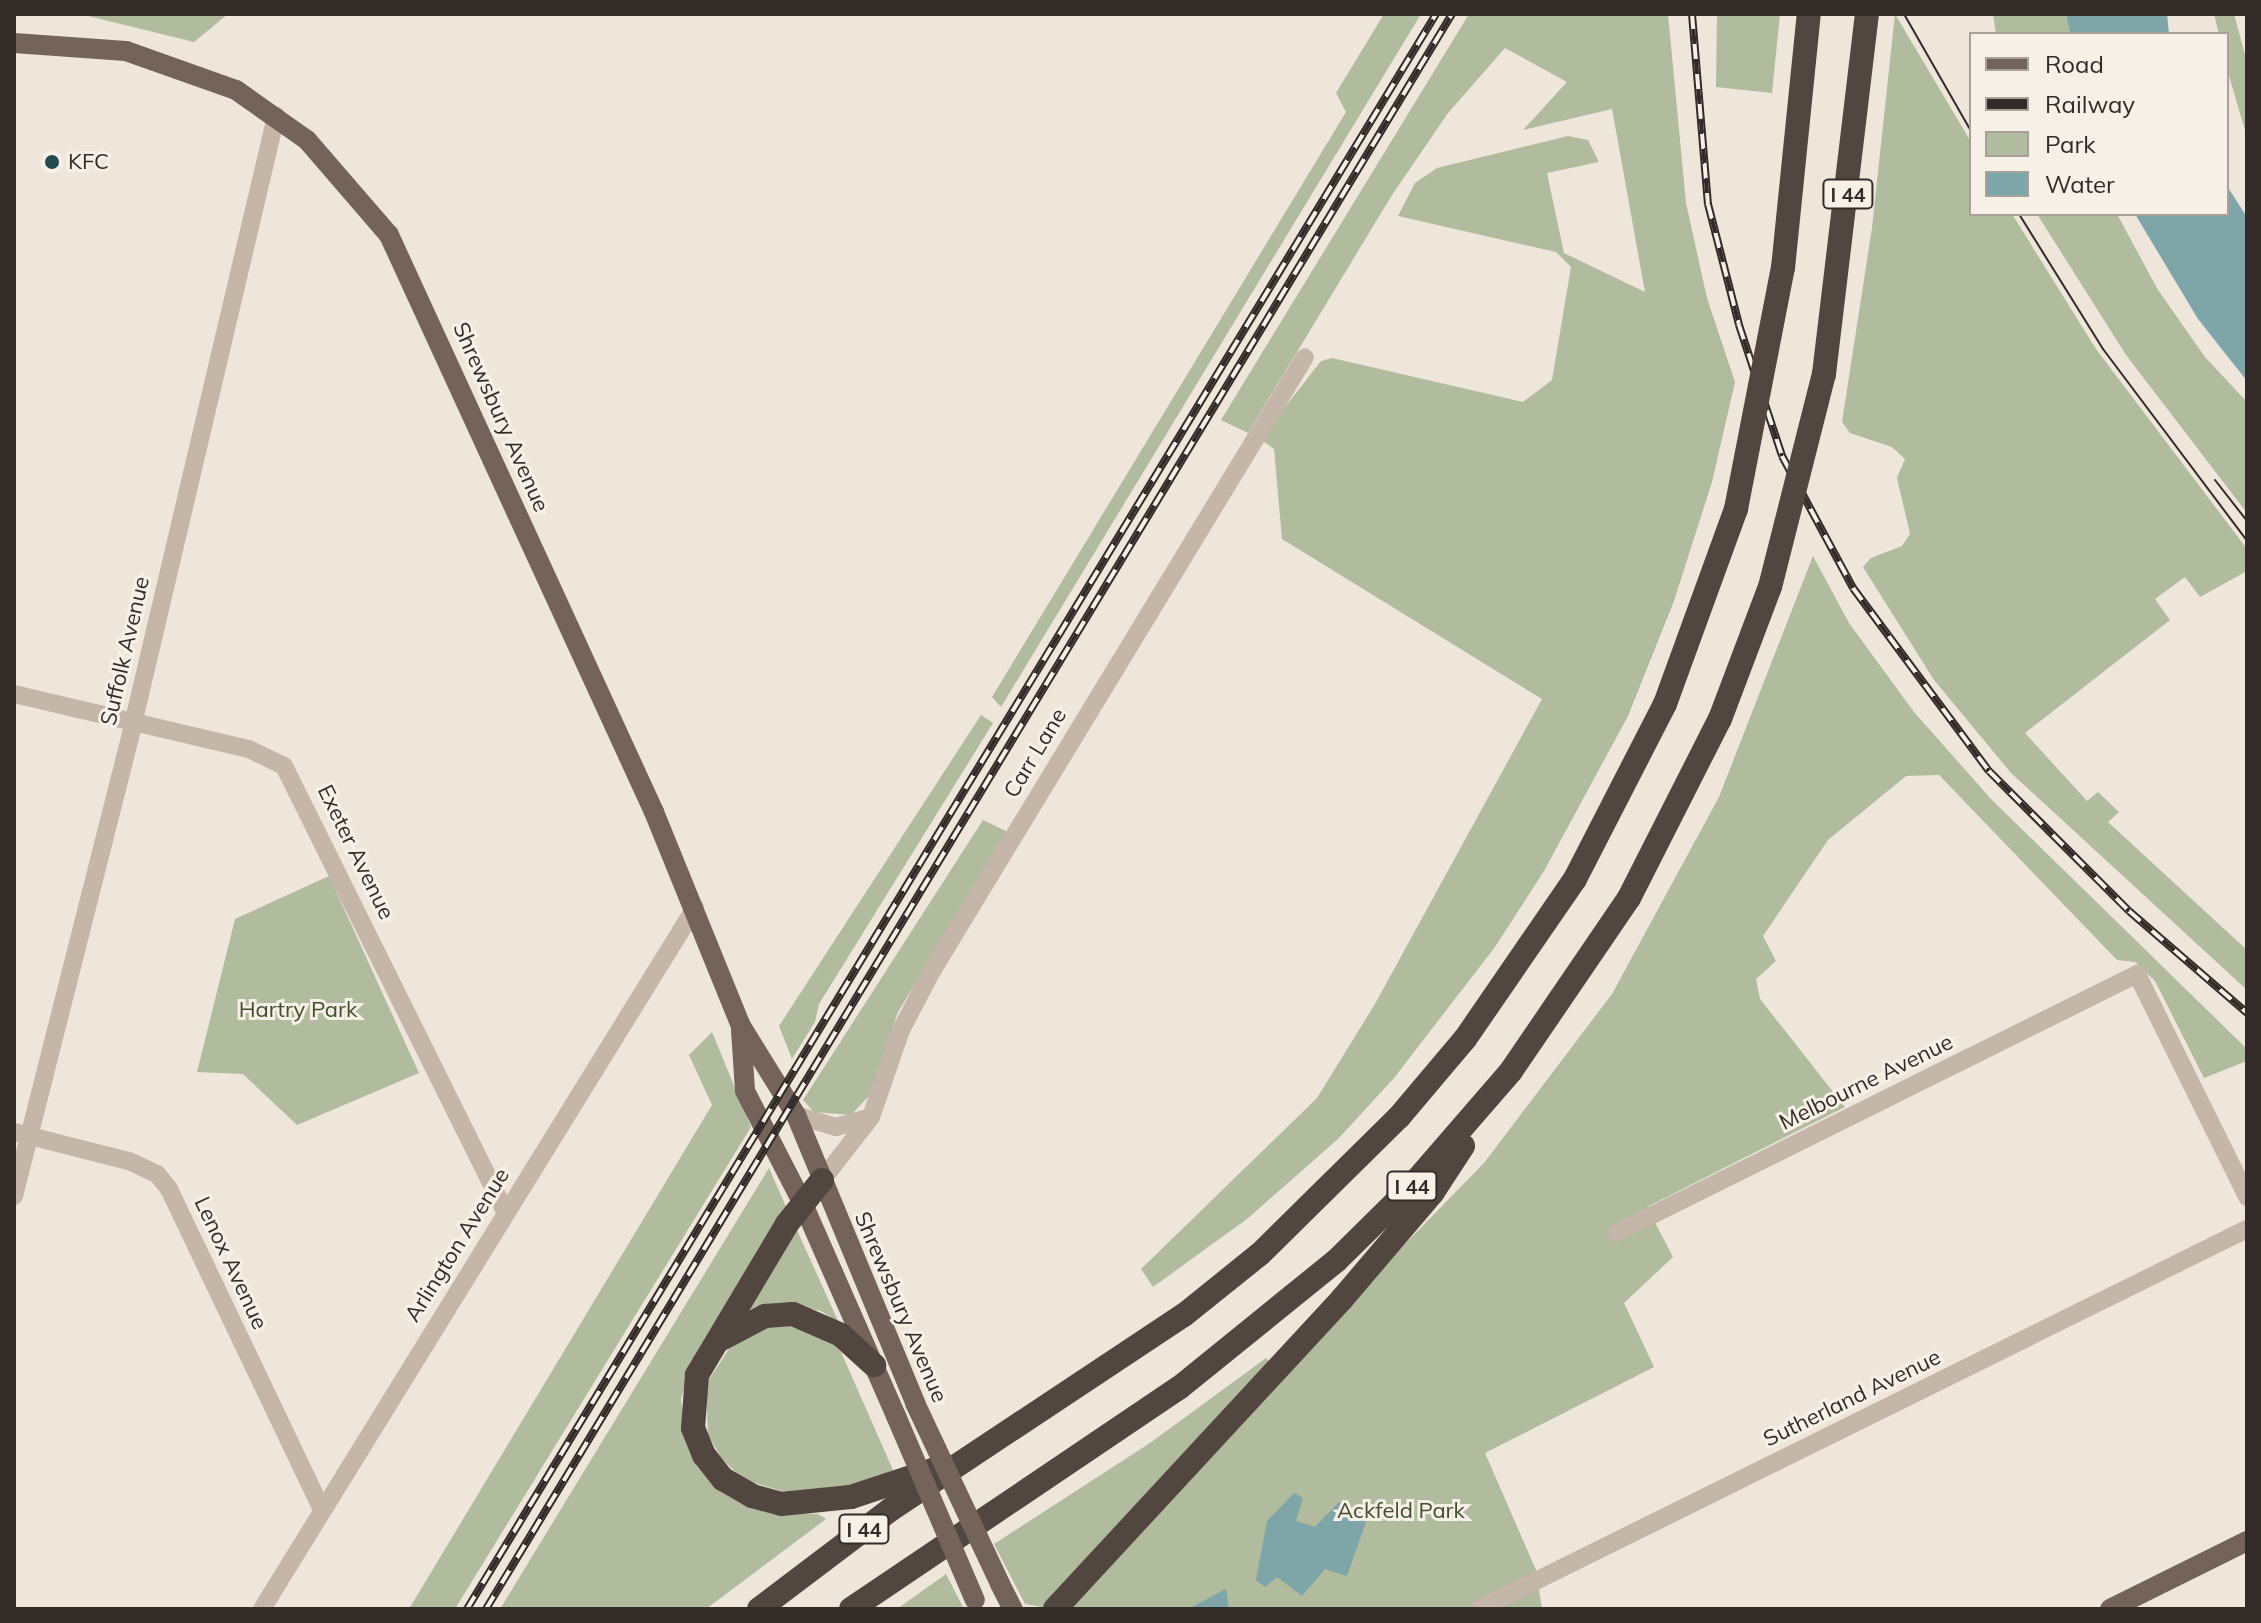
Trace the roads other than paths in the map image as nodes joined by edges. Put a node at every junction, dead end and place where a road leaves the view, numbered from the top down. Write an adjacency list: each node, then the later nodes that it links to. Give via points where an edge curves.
1 (1809, 14): 23 (highway, I 44, bridge, via 1783,268 1736,509 1701,613 1623,793 1575,879 1465,1039 1389,1128 1260,1254 1107,1370)
2 (1867, 14): 10 (highway, I 44, bridge, via 1824,374 1770,587 1720,719 1678,809 1629,898)
3 (14, 43): 4 (main road, Shrewsbury Avenue, via 126,51 203,75)
4 (276, 116): 7 (street, Suffolk Avenue); 8 (main road, Shrewsbury Avenue, via 339,171 403,260)
5 (1305, 357): 12 (street, Carr Lane, via 932,971 901,1030)
6 (14, 694): 7 (street, Exeter Avenue)
7 (133, 724): 13 (street, Suffolk Avenue); 18 (street, Exeter Avenue, via 249,749 284,766)
8 (695, 908): 9 (main road, Shrewsbury Avenue); 18 (street, Arlington Avenue)
9 (741, 1026): 11 (main road, Shrewsbury Avenue); 17 (main road, Shrewsbury Avenue, via 745,1091)
10 (1511, 1071): 29 (highway, I 44, via 1408,1190 1258,1328 1096,1446); 31 (highway, via 1433,1192 1342,1299)
11 (796, 1115): 12 (street, via 836,1127); 14 (main road, Shrewsbury Avenue)
12 (871, 1117): 14 (street, Carr Lane)
13 (21, 1134): 15 (street, Suffolk Avenue); 24 (street, Lenox Avenue, via 129,1161 157,1174 169,1189)
14 (822, 1180): 17 (highway); 30 (main road, Shrewsbury Avenue, bridge, via 915,1403)
15 (14, 1196)
16 (2247, 1197): 20 (street, Melbourne Avenue, via 2137,974)
17 (803, 1204): 21 (highway); 22 (main road, Shrewsbury Avenue)
18 (506, 1213): 24 (street, Arlington Avenue)
19 (2247, 1229): 32 (street, Sutherland Avenue)
20 (1616, 1233)
21 (716, 1343): 22 (highway, via 741,1325 793,1314 841,1335); 23 (highway, via 697,1375 693,1428 704,1455 723,1479 752,1496 818,1504)
22 (874, 1365): 26 (main road, Shrewsbury Avenue, bridge)
23 (973, 1456): 28 (highway, I 44, via 890,1510)
24 (322, 1510): 27 (street, Arlington Avenue)
25 (2247, 1541): 33 (main road)
26 (978, 1604)
27 (262, 1609)
28 (759, 1609)
29 (851, 1609)
30 (1013, 1609)
31 (1055, 1609)
32 (1479, 1609)
33 (2110, 1609)

